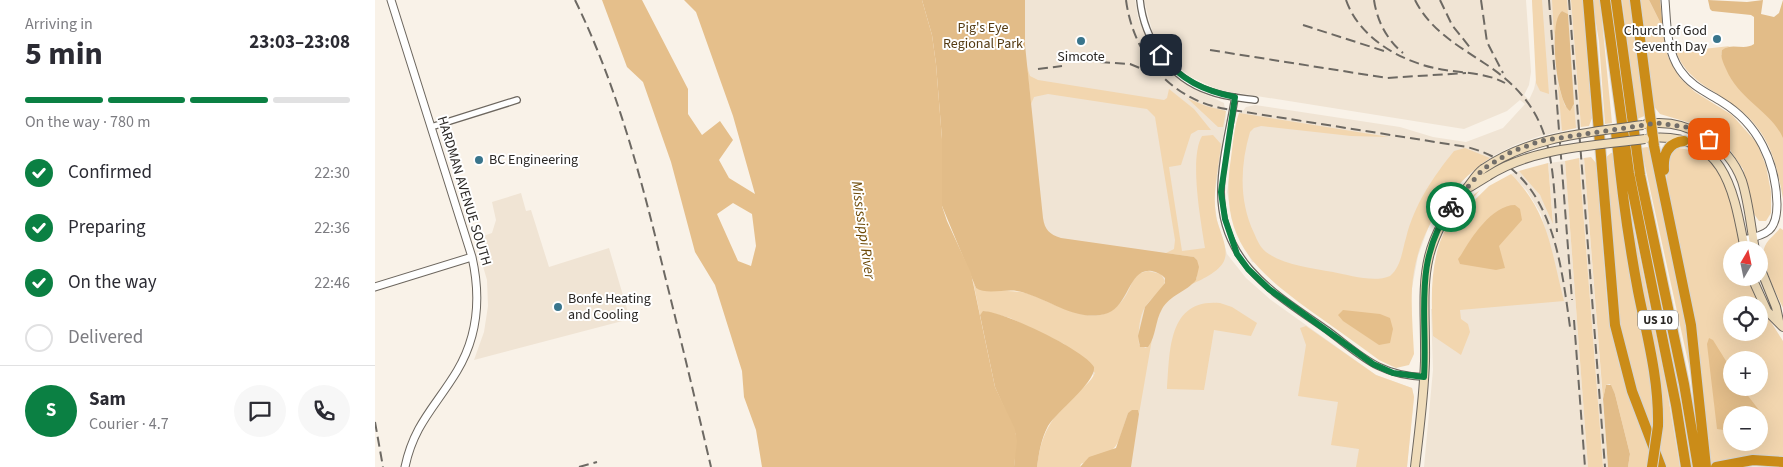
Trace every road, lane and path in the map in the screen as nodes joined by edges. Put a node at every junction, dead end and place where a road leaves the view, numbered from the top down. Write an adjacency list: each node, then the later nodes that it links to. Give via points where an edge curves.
1 (391, 0): 13 (street, HARDMAN AVENUE SOUTH)
2 (1140, 0): 9 (street, via 1142,17 1151,40 1172,68 1199,87)
3 (1588, 0): 14 (highway)
4 (1605, 0): 8 (highway, US 10)
5 (1616, 0): 36 (highway, US 10, via 1640,175)
6 (1635, 0): 12 (highway)
7 (1665, 0): 20 (street, via 1670,48 1680,70 1698,88 1741,116 1769,157 1776,186 1776,218 1770,230)
8 (1611, 49): 33 (highway, bridge, via 1621,188 1655,375 1657,426); 35 (highway, US 10, via 1629,174 1675,396)
9 (1235, 97): 11 (street); 28 (street, via 1221,192 1226,225 1240,259 1269,289 1379,367 1395,374)
10 (517, 100): 13 (street)
11 (1255, 100)
12 (1647, 124): 14 (main road, bridge); 15 (highway); 20 (main road, via 1692,129 1727,156 1743,185)
13 (431, 127): 23 (street, HARDMAN AVENUE SOUTH)
14 (1599, 131): 17 (highway, bridge); 18 (main road, bridge, via 1533,144 1511,152)
15 (1649, 138): 16 (main road); 17 (main road, bridge); 19 (highway)
16 (1684, 141): 19 (highway, via 1672,145 1664,155); 21 (main road, via 1710,156 1727,176)
17 (1600, 150): 18 (main road, bridge, via 1526,158); 34 (highway, via 1611,296 1617,333 1632,390)
18 (1486, 172): 28 (main road, via 1466,190 1442,221 1427,262 1423,295)
19 (1668, 216): 37 (highway, via 1691,325)
20 (1753, 238): 21 (street); 22 (main road)
21 (1743, 240)
22 (1754, 241)
23 (472, 257): 26 (street); 31 (street, HARDMAN AVENUE SOUTH, via 478,295 473,336 456,373 421,422)
24 (1755, 286): 27 (main road, via 1767,311)
25 (1768, 286): 27 (main road)
26 (375, 287)
27 (1781, 324)
28 (1424, 377): 32 (main road)
29 (1783, 462): 30 (highway, via 1753,460)
30 (1717, 466)
31 (405, 467)
32 (1415, 467)
33 (1652, 467)
34 (1661, 467)
35 (1686, 467)
36 (1699, 467)
37 (1706, 467)

